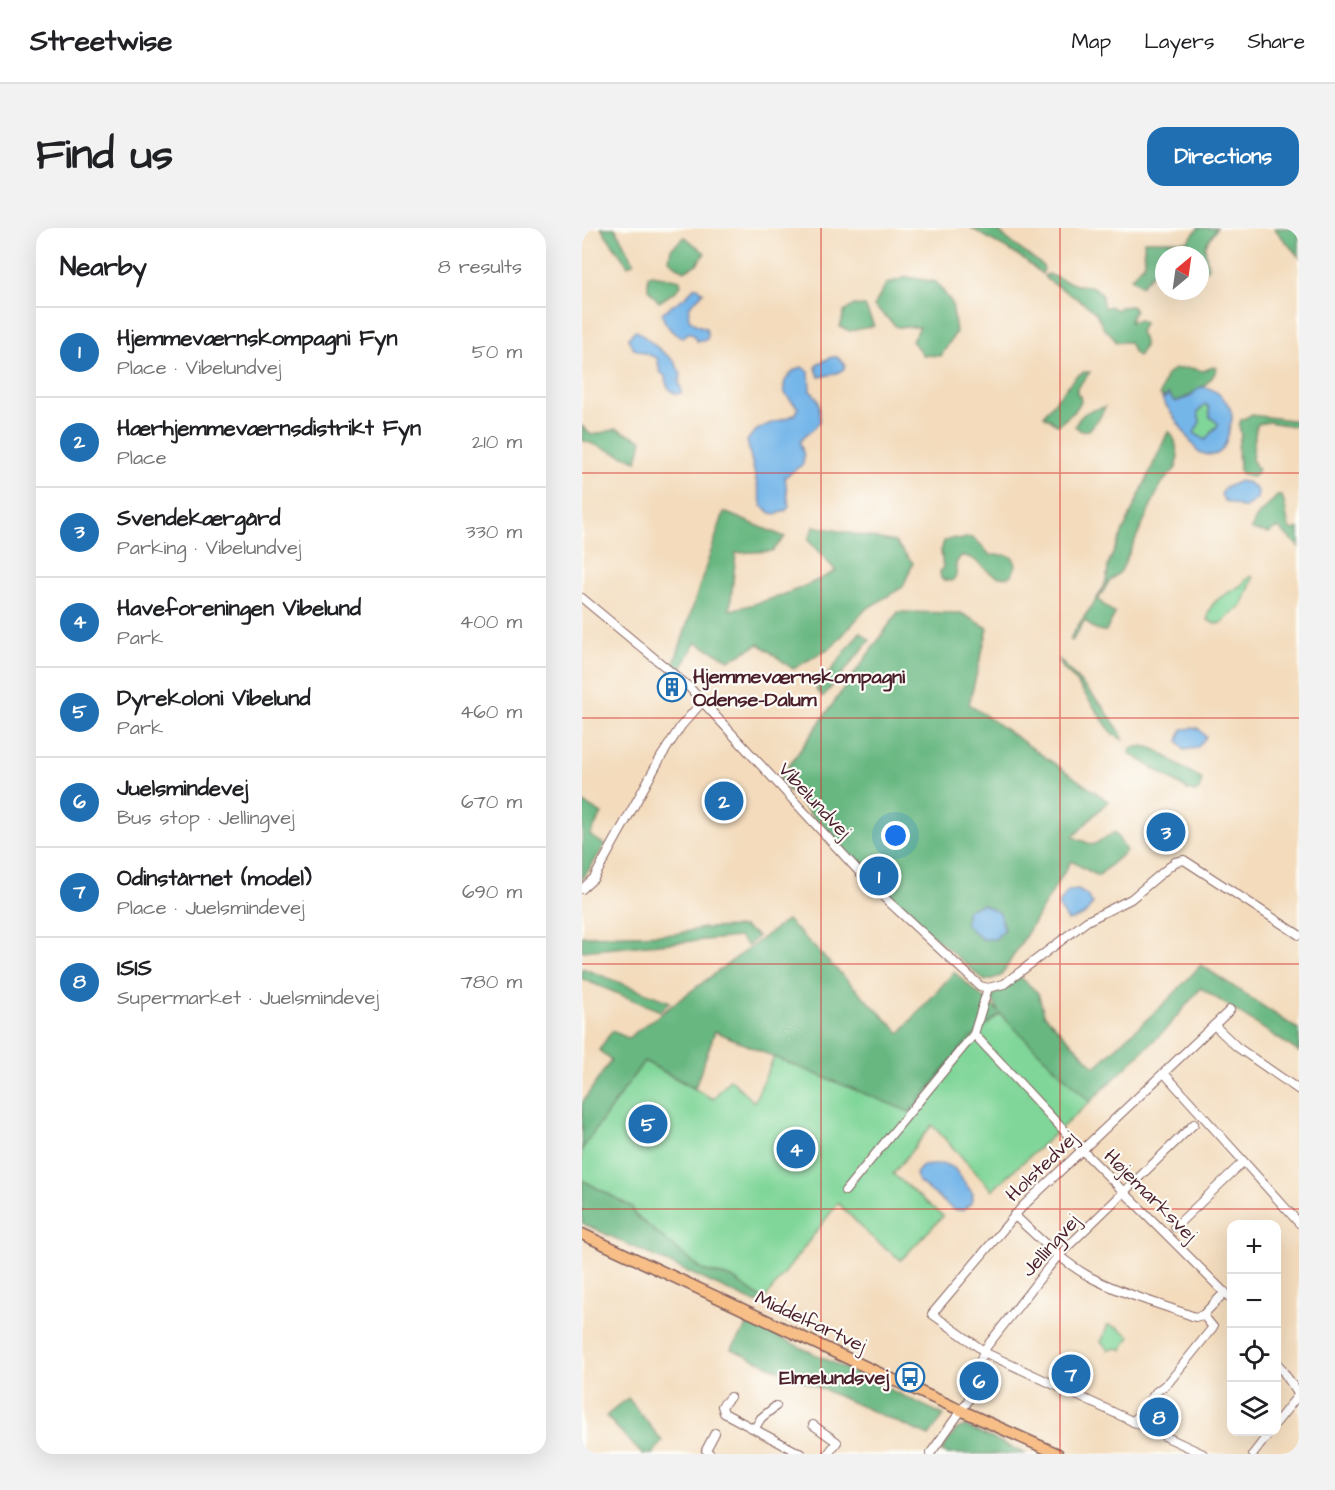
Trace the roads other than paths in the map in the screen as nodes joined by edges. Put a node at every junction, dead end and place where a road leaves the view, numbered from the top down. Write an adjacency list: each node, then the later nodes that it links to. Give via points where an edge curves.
1 (582, 598): 2 (street, Vibelundvej)
2 (703, 701): 3 (street, via 676,733 594,878); 5 (street, Vibelundvej, via 876,890 972,981)
3 (582, 889)
4 (1299, 935): 5 (street, via 1192,864 1178,861 1131,899 1087,921 1004,984)
5 (988, 988): 8 (street)
6 (1230, 1010): 7 (street, Holstedvej)
7 (1214, 1025): 9 (street, Holstedvej); 10 (street, via 1237,1047)
8 (974, 1034): 12 (street, Højemarksvej); 14 (street)
9 (1164, 1072): 12 (street, Holstedvej); 13 (street)
10 (1299, 1090)
11 (1194, 1124): 15 (street, Jellingvej)
12 (1082, 1150): 15 (street, Højemarksvej); 16 (street, Holstedvej)
13 (1243, 1162): 17 (street); 18 (street)
14 (845, 1191)
15 (1124, 1192): 20 (street, Jellingvej); 21 (street, Højemarksvej)
16 (1014, 1215): 20 (street); 24 (street, Holstedvej, via 932,1314)
17 (1299, 1223)
18 (1175, 1227)
19 (582, 1234): 29 (main road, Middelfartvej)
20 (1058, 1256): 23 (street, via 1109,1286 1195,1317); 24 (street, Jellingvej)
21 (1225, 1292): 22 (street, Højemarksvej); 23 (street)
22 (1227, 1294)
23 (1203, 1315): 31 (street, via 1213,1327)
24 (984, 1350): 29 (street, Jellingvej); 31 (street)
25 (1281, 1368): 26 (street)
26 (1299, 1395): 30 (street)
27 (730, 1397): 33 (street, via 722,1406 724,1413)
28 (776, 1406): 33 (street)
29 (962, 1410): 39 (street); 40 (main road, Middelfartvej)
30 (1281, 1417)
31 (1133, 1422): 41 (street)
32 (813, 1425): 38 (street, via 837,1442)
33 (754, 1428): 37 (street)
34 (715, 1433): 36 (street, via 706,1450)
35 (1266, 1436): 42 (street)
36 (710, 1454)
37 (801, 1454)
38 (828, 1454)
39 (930, 1454)
40 (1058, 1454)
41 (1203, 1454)
42 (1253, 1454)

